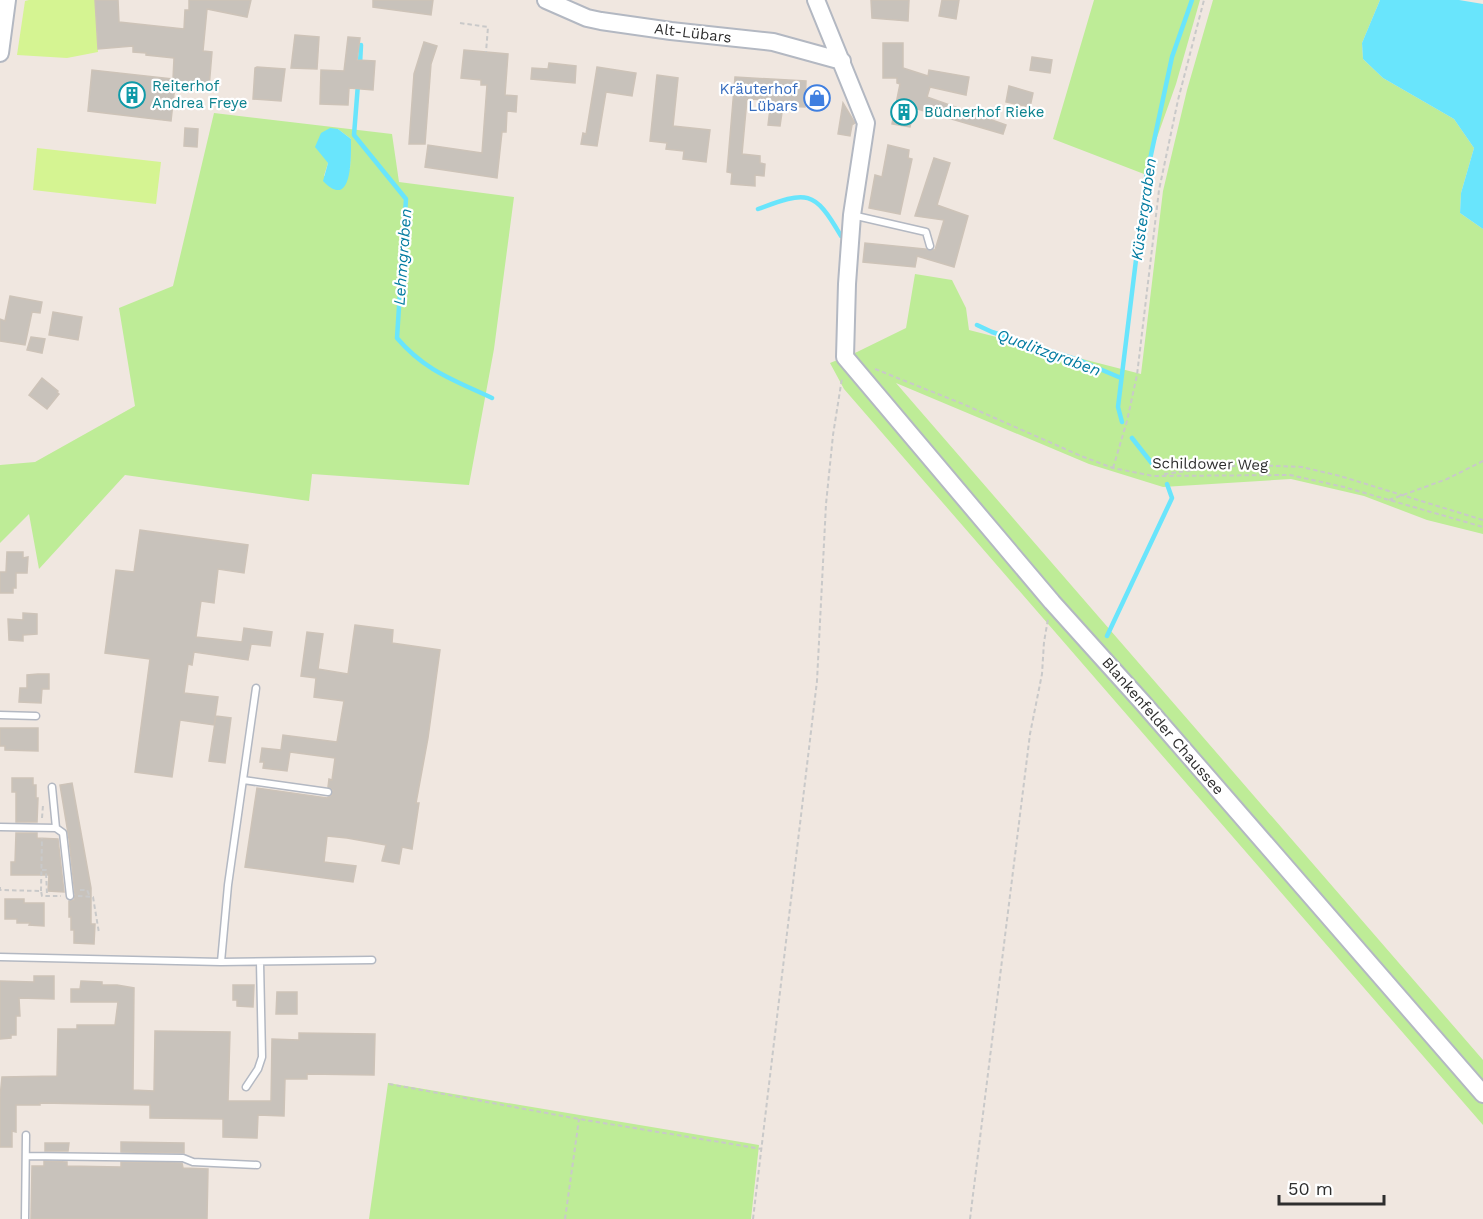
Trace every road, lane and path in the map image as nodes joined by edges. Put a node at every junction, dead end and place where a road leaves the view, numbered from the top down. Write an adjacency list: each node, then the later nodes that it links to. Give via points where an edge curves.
1 (8, 0): 7 (street)
2 (546, 0): 8 (street, Alt-Lübars, via 586,18 773,42)
3 (816, 0): 8 (street)
4 (1204, 0): 13 (path, via 1159,190 1137,375)
5 (460, 23): 6 (path, via 488,27)
6 (486, 52)
7 (0, 53)
8 (842, 61): 9 (street, via 866,123)
9 (852, 215): 10 (lane, via 926,232); 11 (street)
10 (930, 246)
11 (845, 357): 13 (path, Schildower Weg); 19 (street, Blankenfelder Chaussee); 44 (path, via 826,504 817,681)
12 (1483, 461): 15 (path)
13 (1113, 468): 14 (path, Schildower Weg)
14 (1153, 476): 15 (path, via 1217,467 1302,467); 16 (path, Schildower Weg, via 1290,475)
15 (1402, 495): 16 (path); 17 (path)
16 (1388, 500): 18 (path, Schildower Weg)
17 (1483, 520)
18 (1483, 527)
19 (1052, 602): 41 (street, Blankenfelder Chaussee); 50 (path, via 1030,734)
20 (256, 688): 23 (lane)
21 (0, 715): 22 (lane)
22 (36, 716)
23 (243, 780): 25 (lane); 37 (lane)
24 (52, 787): 27 (lane)
25 (328, 792)
26 (0, 827): 27 (lane)
27 (56, 828): 33 (lane, via 63,833)
28 (42, 870): 32 (path, via 46,870)
29 (42, 876): 30 (path, via 41,891 0,891)
30 (0, 886)
31 (78, 890): 34 (path, via 87,890)
32 (46, 896)
33 (70, 896)
34 (90, 897)
35 (0, 957): 37 (lane)
36 (372, 960): 38 (lane)
37 (221, 962): 38 (lane)
38 (260, 962): 40 (lane, via 262,1057)
39 (388, 1084): 42 (path)
40 (246, 1087)
41 (1483, 1094)
42 (579, 1119): 44 (path); 48 (path)
43 (26, 1135): 45 (lane)
44 (762, 1149): 49 (path)
45 (26, 1156): 46 (lane, via 183,1158 193,1162); 47 (lane)
46 (257, 1165)
47 (25, 1219)
48 (566, 1219)
49 (753, 1219)
50 (970, 1219)

